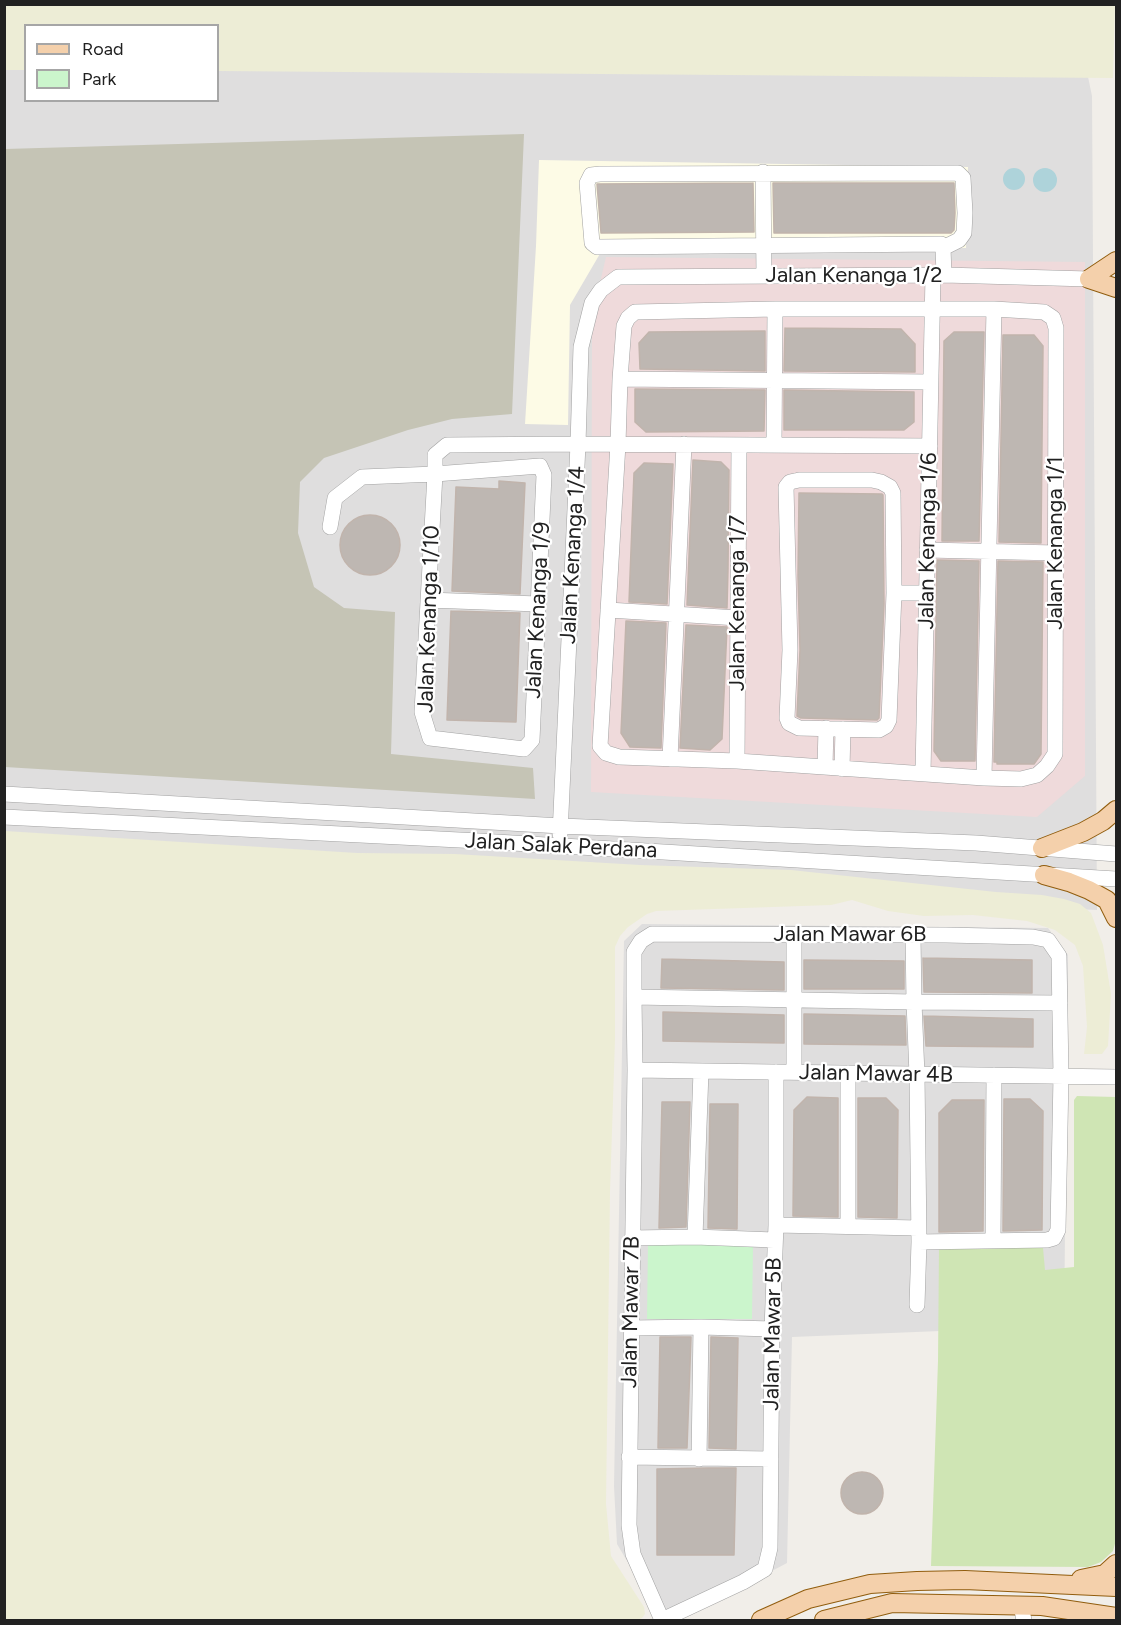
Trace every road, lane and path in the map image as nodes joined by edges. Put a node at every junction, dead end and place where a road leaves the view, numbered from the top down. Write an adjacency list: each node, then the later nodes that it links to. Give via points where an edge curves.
1 (763, 172): 2 (street); 2 (street, via 591,175 587,183 592,243 597,247); 3 (street, via 958,173 963,178 964,233)
2 (764, 244): 3 (street, via 941,244); 6 (street)
3 (943, 248): 5 (street, Jalan Kenanga 1/6)
4 (1116, 261): 8 (main road)
5 (938, 275): 6 (street, Jalan Kenanga 1/2); 8 (street, Jalan Kenanga 1/2); 10 (street, Jalan Kenanga 1/6)
6 (764, 276): 7 (street, Jalan Kenanga 1/2)
7 (618, 277): 16 (street, Jalan Kenanga 1/4, via 601,290 588,315 581,347)
8 (1089, 279): 9 (main road)
9 (1116, 288)
10 (933, 308): 11 (street); 12 (street); 15 (street, Jalan Kenanga 1/6)
11 (775, 309): 13 (street, via 635,312 624,326); 14 (street)
12 (994, 309): 25 (street); 26 (street, Jalan Kenanga 1/1, via 1044,312 1053,318 1056,328)
13 (620, 379): 14 (street); 17 (street)
14 (775, 381): 15 (street); 20 (street)
15 (930, 382): 21 (street, Jalan Kenanga 1/6)
16 (578, 444): 17 (street); 22 (street, Jalan Kenanga 1/10, via 447,445 435,455); 46 (street, Jalan Kenanga 1/4)
17 (618, 444): 18 (street); 31 (street)
18 (684, 444): 19 (street); 32 (street)
19 (739, 445): 20 (street); 33 (street, Jalan Kenanga 1/7)
20 (774, 445): 21 (street)
21 (930, 446): 24 (street, Jalan Kenanga 1/6)
22 (435, 474): 23 (street, via 362,477 335,498); 29 (street, Jalan Kenanga 1/10); 30 (street, Jalan Kenanga 1/9, via 540,466 544,475)
23 (330, 527)
24 (927, 550): 25 (street); 28 (street, Jalan Kenanga 1/6)
25 (989, 551): 26 (street); 42 (street)
26 (1056, 553): 42 (street, Jalan Kenanga 1/1, via 1055,754 1037,775 1021,780)
27 (894, 593): 28 (street); 34 (street, via 890,487 872,480 799,480 787,484 788,718 789,723 799,728); 35 (street, via 889,720 879,730)
28 (927, 593): 41 (street, Jalan Kenanga 1/6)
29 (428, 600): 30 (street); 36 (street, Jalan Kenanga 1/10, via 422,712 430,738)
30 (538, 603): 36 (street, Jalan Kenanga 1/9, via 532,741 524,749)
31 (608, 610): 32 (street); 37 (street, via 600,746 619,758)
32 (676, 615): 33 (street); 37 (street)
33 (738, 618): 38 (street, Jalan Kenanga 1/7)
34 (825, 728): 35 (street); 39 (street)
35 (843, 729): 40 (street)
36 (473, 743)
37 (670, 759): 38 (street)
38 (737, 761): 39 (street)
39 (825, 767): 40 (street)
40 (842, 769): 41 (street)
41 (923, 773): 42 (street)
42 (984, 778)
43 (10, 794): 45 (street); 46 (street, Jalan Salak Perdana)
44 (1116, 810): 48 (main road, via 1083,832)
45 (10, 818): 47 (street, Jalan Salak Perdana)
46 (561, 826): 47 (street, Jalan Kenanga 1/4); 48 (street, Jalan Salak Perdana)
47 (560, 846): 50 (street, Jalan Salak Perdana)
48 (1042, 848): 49 (street, Jalan Salak Perdana)
49 (1116, 854)
50 (1044, 875): 51 (street, Jalan Salak Perdana); 52 (main road, via 1070,882 1107,900)
51 (1116, 879)
52 (1116, 918)
53 (652, 934): 54 (street, Jalan Mawar 6B); 56 (street, Jalan Mawar 7B, via 634,952)
54 (794, 935): 55 (street, Jalan Mawar 6B); 57 (street)
55 (913, 936): 58 (street); 59 (street, Jalan Mawar 6B, via 1048,940 1059,956)
56 (634, 997): 57 (street); 60 (street, Jalan Mawar 7B)
57 (794, 999): 58 (street); 63 (street)
58 (914, 1002): 59 (street); 65 (street)
59 (1060, 1003): 67 (street)
60 (635, 1070): 61 (street, Jalan Mawar 4B); 73 (street, Jalan Mawar 7B)
61 (701, 1071): 62 (street, Jalan Mawar 4B); 72 (street)
62 (776, 1072): 63 (street, Jalan Mawar 4B); 70 (street, Jalan Mawar 5B)
63 (794, 1072): 64 (street, Jalan Mawar 4B)
64 (848, 1073): 65 (street, Jalan Mawar 4B); 69 (street)
65 (917, 1075): 66 (street, Jalan Mawar 4B); 71 (street)
66 (994, 1075): 67 (street, Jalan Mawar 4B); 74 (street)
67 (1061, 1076): 68 (street, Jalan Mawar 4B); 74 (street, via 1058,1230 1054,1238 1047,1240)
68 (1116, 1077)
69 (848, 1226): 70 (street); 71 (street)
70 (775, 1233): 72 (street); 78 (street, Jalan Mawar 5B)
71 (919, 1235): 74 (street); 75 (street)
72 (695, 1237): 73 (street)
73 (632, 1238): 76 (street, Jalan Mawar 7B)
74 (993, 1240)
75 (917, 1305)
76 (632, 1328): 77 (street); 79 (street, Jalan Mawar 7B)
77 (700, 1328): 78 (street); 80 (street)
78 (772, 1329): 81 (street, Jalan Mawar 5B)
79 (629, 1457): 80 (street); 88 (street, Jalan Mawar 7B, via 633,1554)
80 (699, 1459): 81 (street)
81 (771, 1459): 88 (street, Jalan Mawar 5B, via 770,1548 765,1569)
82 (1116, 1564): 83 (main road, via 1106,1574)
83 (1053, 1584): 84 (main road); 89 (main road, via 870,1584 808,1599)
84 (1116, 1587)
85 (1048, 1606): 86 (main road); 87 (main road); 91 (main road)
86 (1023, 1613): 90 (main road, via 892,1603)
87 (1116, 1619)
88 (661, 1620)
89 (761, 1620)
90 (824, 1620)
91 (1068, 1620)

